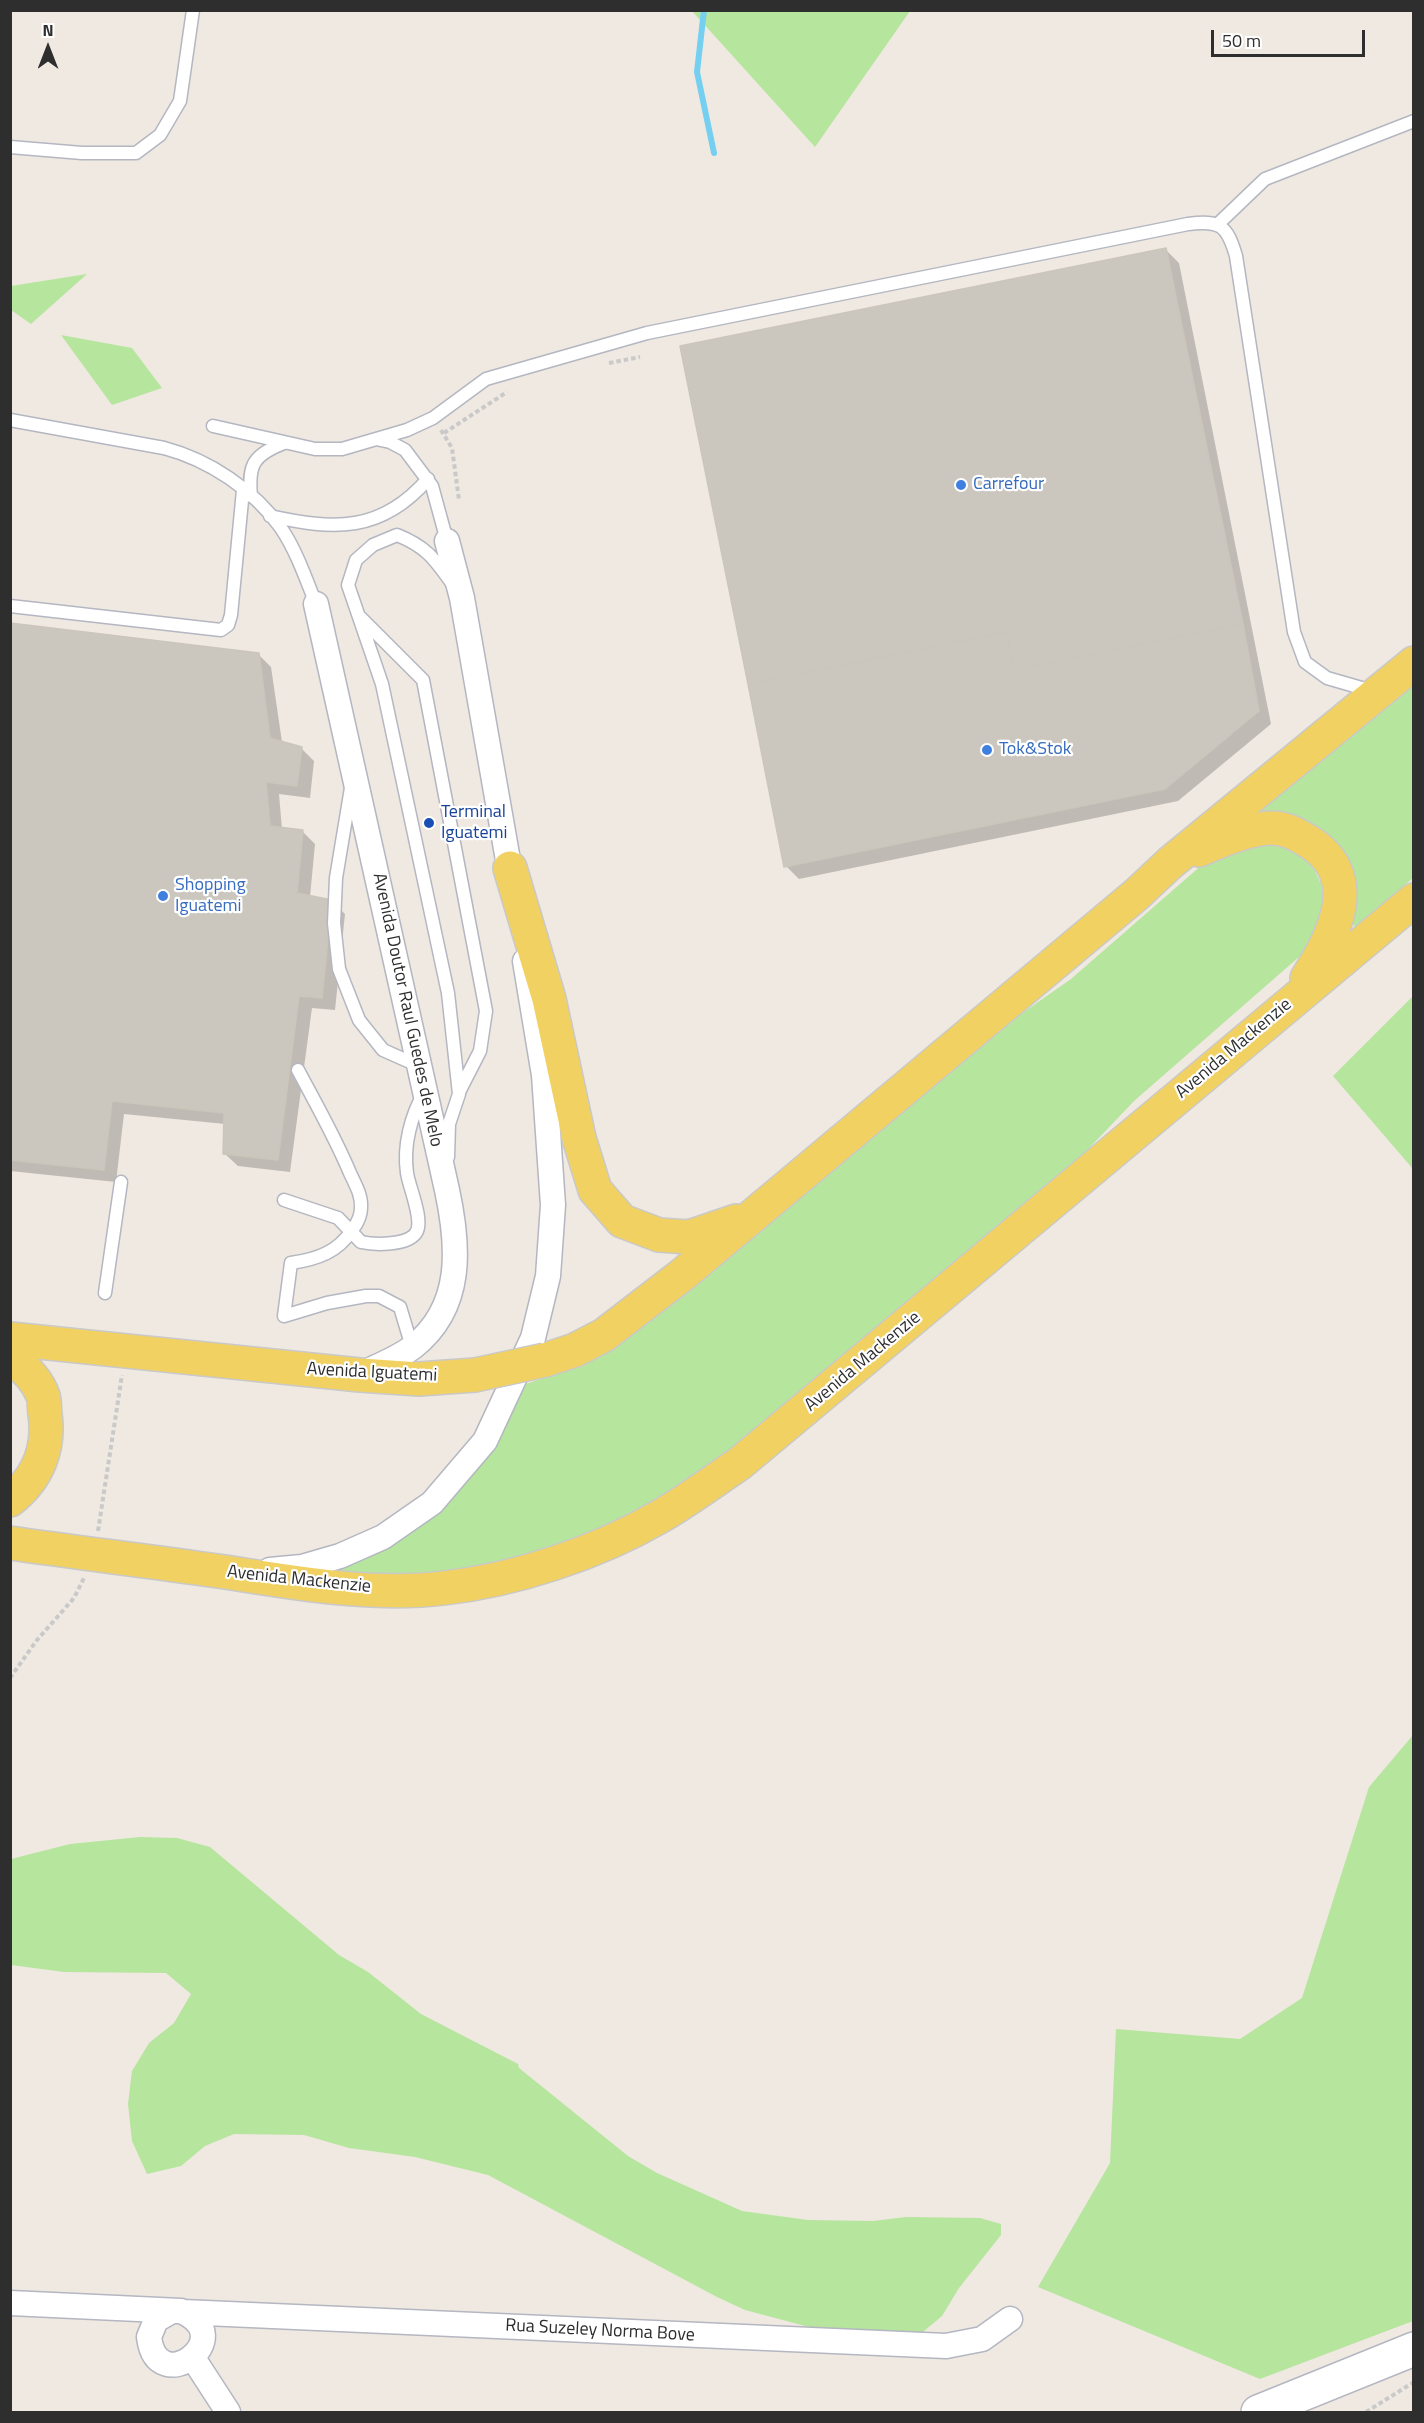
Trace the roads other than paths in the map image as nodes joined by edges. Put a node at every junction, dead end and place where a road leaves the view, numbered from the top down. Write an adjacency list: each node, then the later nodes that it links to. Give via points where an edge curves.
1 (193, 10): 3 (lane, via 180,100 160,135 136,153)
2 (1413, 121): 4 (lane, via 1264,179)
3 (10, 147)
4 (1218, 224): 7 (lane, via 1188,224 647,333 486,379 433,418); 18 (lane, via 1230,235 1236,256 1294,632 1305,662 1327,678)
5 (10, 420): 10 (lane, via 188,454)
6 (213, 426): 8 (lane)
7 (376, 439): 8 (lane, via 342,449); 9 (lane, via 405,450)
8 (284, 443): 10 (lane, via 262,454 252,466)
9 (428, 479): 11 (lane, via 401,506 382,516 324,526); 12 (lane)
10 (247, 493): 11 (lane); 15 (lane, via 228,625 221,630)
11 (270, 516): 14 (lane, via 281,528)
12 (447, 542): 13 (street)
13 (462, 598): 16 (lane, via 434,558 418,543 397,535 373,545 356,560 348,585); 21 (street)
14 (316, 604): 19 (street, Avenida Doutor Raul Guedes de Melo)
15 (10, 606)
16 (357, 614): 27 (lane, via 382,684 429,901 448,993); 27 (lane, via 423,680 486,1011 480,1051)
17 (1413, 663): 18 (main road)
18 (1377, 692): 20 (main road)
19 (354, 772): 24 (street, Avenida Doutor Raul Guedes de Melo); 24 (lane, via 336,878 334,923 339,969 359,1020 383,1050)
20 (1170, 863): 23 (main road, via 1224,839 1269,828 1294,832 1319,848 1339,884 1340,910 1327,947); 31 (main road)
21 (510, 868): 31 (main road, via 549,999 579,1138 595,1190 622,1221 659,1235 689,1237); 40 (street, via 544,1075 552,1205 548,1276 533,1338 485,1441 432,1503 383,1537 302,1568)
22 (1413, 900): 23 (main road, Avenida Mackenzie)
23 (1293, 999): 40 (main road, Avenida Mackenzie, via 757,1450 659,1518 556,1563 444,1588 331,1588)
24 (419, 1066): 26 (street, Avenida Doutor Raul Guedes de Melo)
25 (298, 1070): 32 (lane, via 338,1144 360,1197 360,1216)
26 (425, 1092): 29 (street, Avenida Doutor Raul Guedes de Melo); 32 (lane, via 409,1128 406,1159 417,1231 396,1243 368,1244)
27 (459, 1094): 29 (lane, via 449,1124)
28 (121, 1182): 33 (lane)
29 (447, 1190): 35 (street, Avenida Doutor Raul Guedes de Melo, via 457,1245 453,1276 446,1305 434,1327)
30 (284, 1200): 32 (lane, via 338,1218)
31 (758, 1214): 37 (main road, Avenida Iguatemi, bridge, via 604,1335 575,1350 476,1375 419,1379)
32 (351, 1232): 35 (lane, via 334,1250 291,1263 284,1316 347,1299 379,1296 400,1307)
33 (105, 1293)
34 (10, 1339): 37 (main road, Avenida Iguatemi)
35 (412, 1347): 37 (street, Avenida Doutor Raul Guedes de Melo)
36 (10, 1357): 38 (main road, via 27,1370 43,1396 46,1424 45,1449 34,1475)
37 (360, 1375)
38 (10, 1500)
39 (10, 1543): 40 (main road)
40 (210, 1570)
41 (10, 2303): 42 (street, Rua Suzeley Norma Bove)
42 (177, 2312): 43 (street, Rua Suzeley Norma Bove, via 946,2346 982,2339); 45 (street, via 197,2321 201,2329 202,2346); 45 (street, via 156,2320 151,2328 150,2346 168,2364)
43 (1010, 2319)
44 (1413, 2349): 47 (street)
45 (193, 2358): 46 (street)
46 (228, 2412)
47 (1258, 2412)

